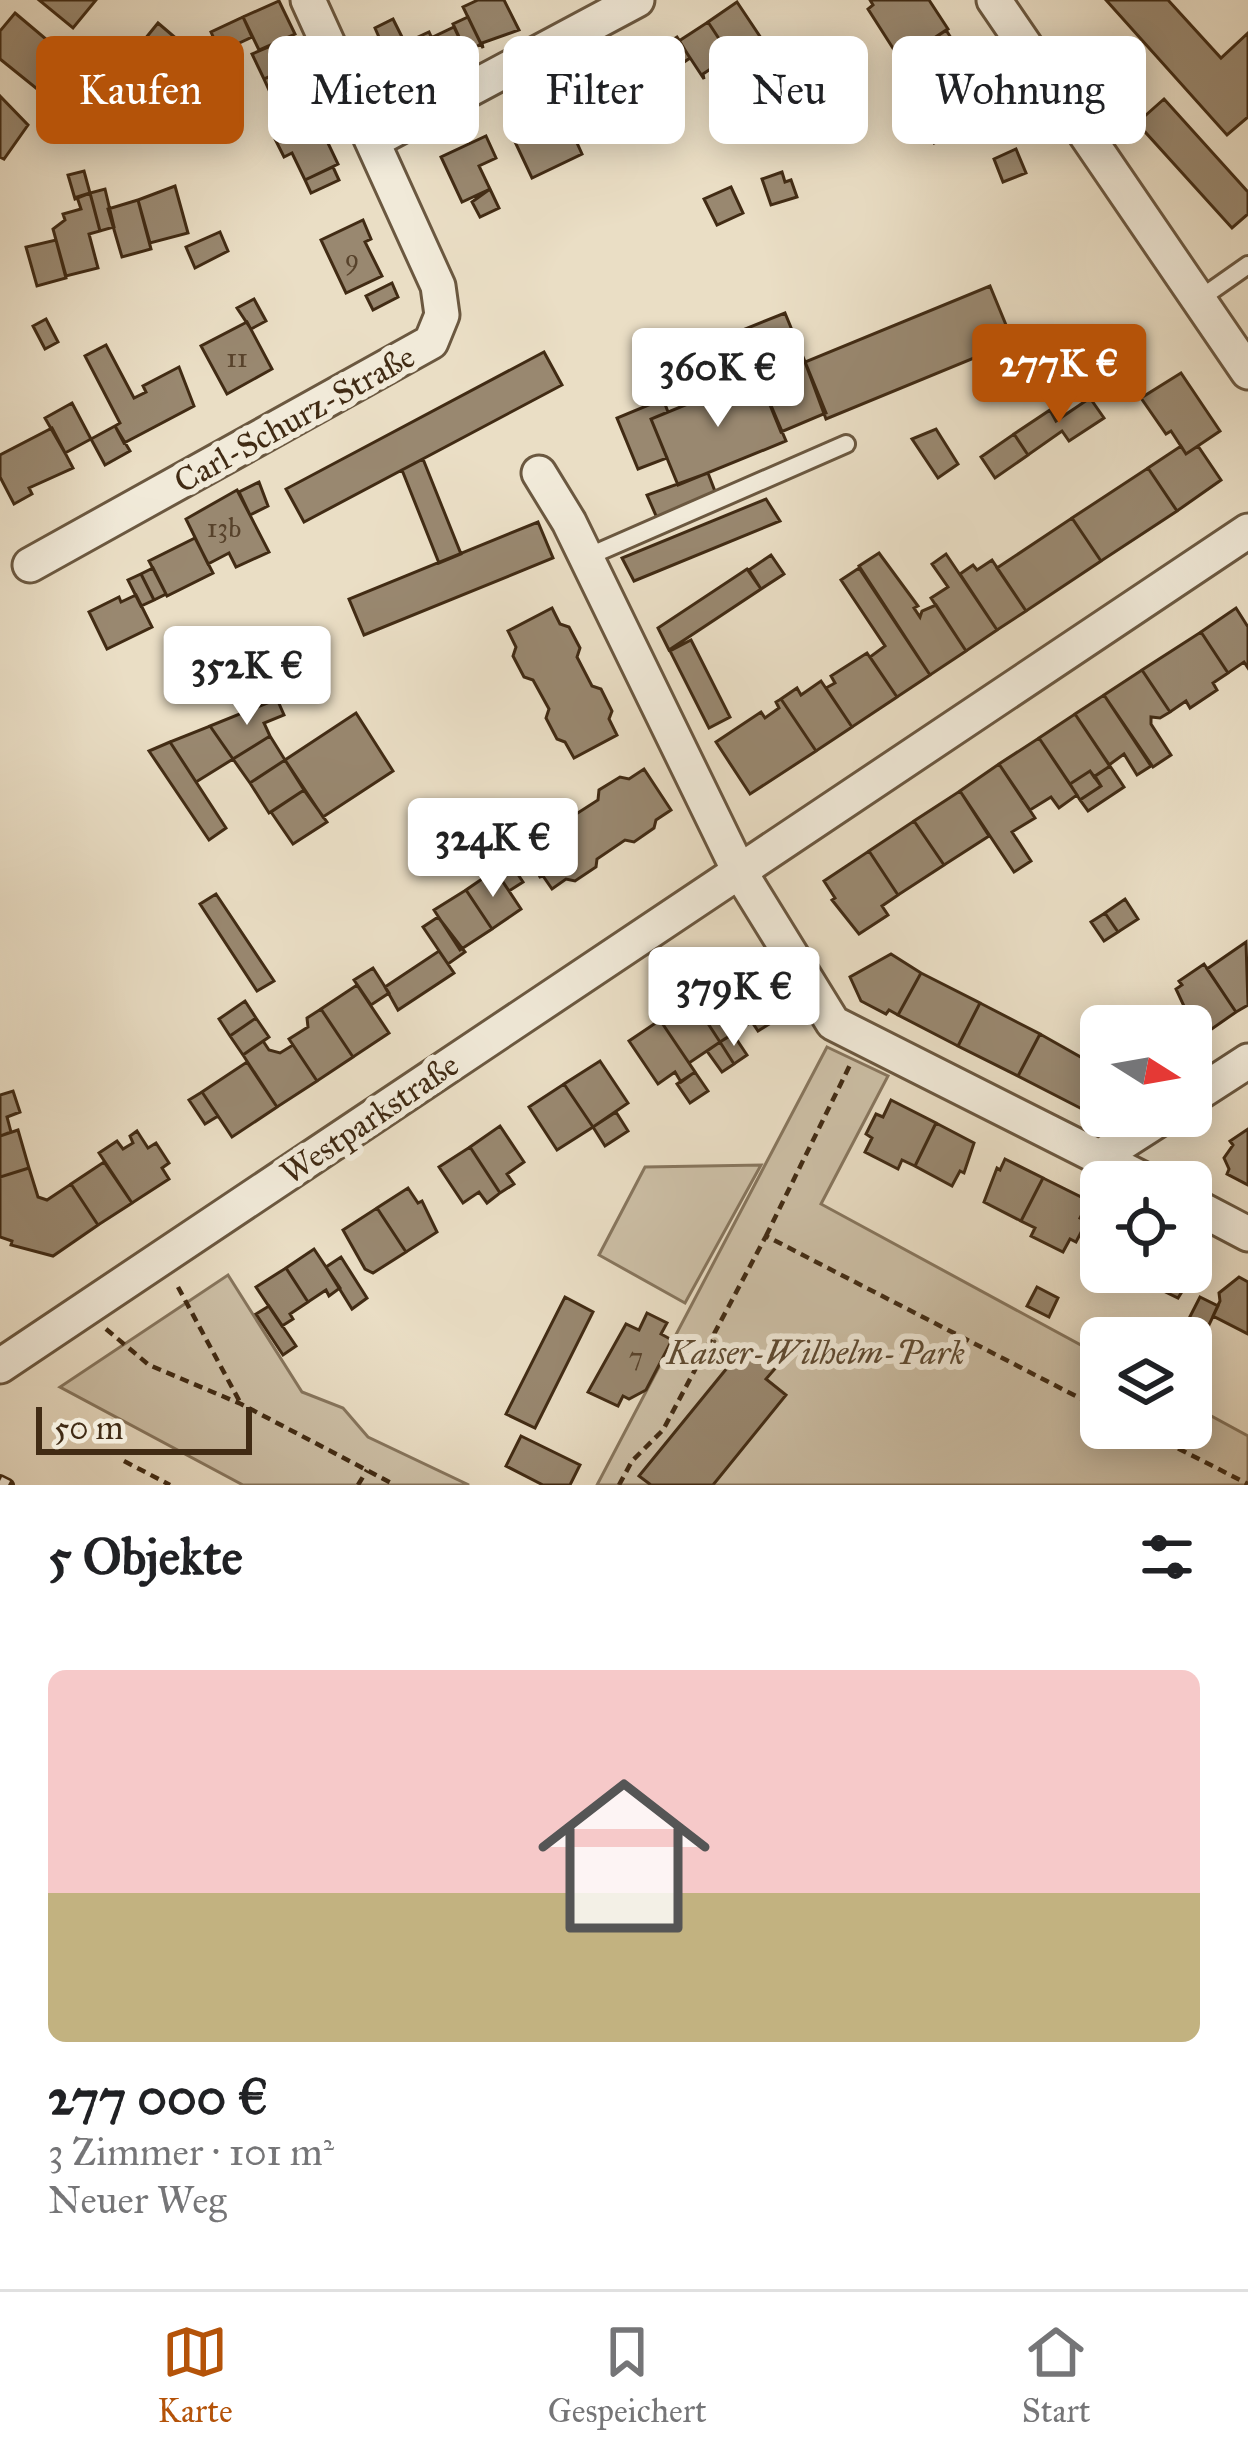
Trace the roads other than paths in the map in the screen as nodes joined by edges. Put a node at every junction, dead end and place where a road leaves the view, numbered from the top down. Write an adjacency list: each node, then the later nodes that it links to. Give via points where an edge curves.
1 (308, 0): 4 (street, Carl-Schurz-Straße)
2 (637, 0): 5 (street)
3 (994, 0): 8 (street)
4 (325, 36)
5 (479, 84)
6 (374, 144): 14 (street, Carl-Schurz-Straße, via 438,286 442,315 431,342)
7 (1248, 266): 8 (lane)
8 (1201, 298): 9 (street)
9 (1248, 372)
10 (846, 444): 13 (lane)
11 (538, 473): 13 (street)
12 (1248, 531): 15 (street, Westparkstraße)
13 (586, 557): 15 (street)
14 (30, 565)
15 (738, 869): 19 (street, via 833,1023); 23 (street, Westparkstraße, via 86,1310)
16 (1248, 1061): 17 (street)
17 (1212, 1084)
18 (1131, 1137): 19 (street)
19 (1100, 1157): 20 (street)
20 (1108, 1161)
21 (1212, 1215): 22 (street)
22 (1248, 1234)
23 (3, 1353)

